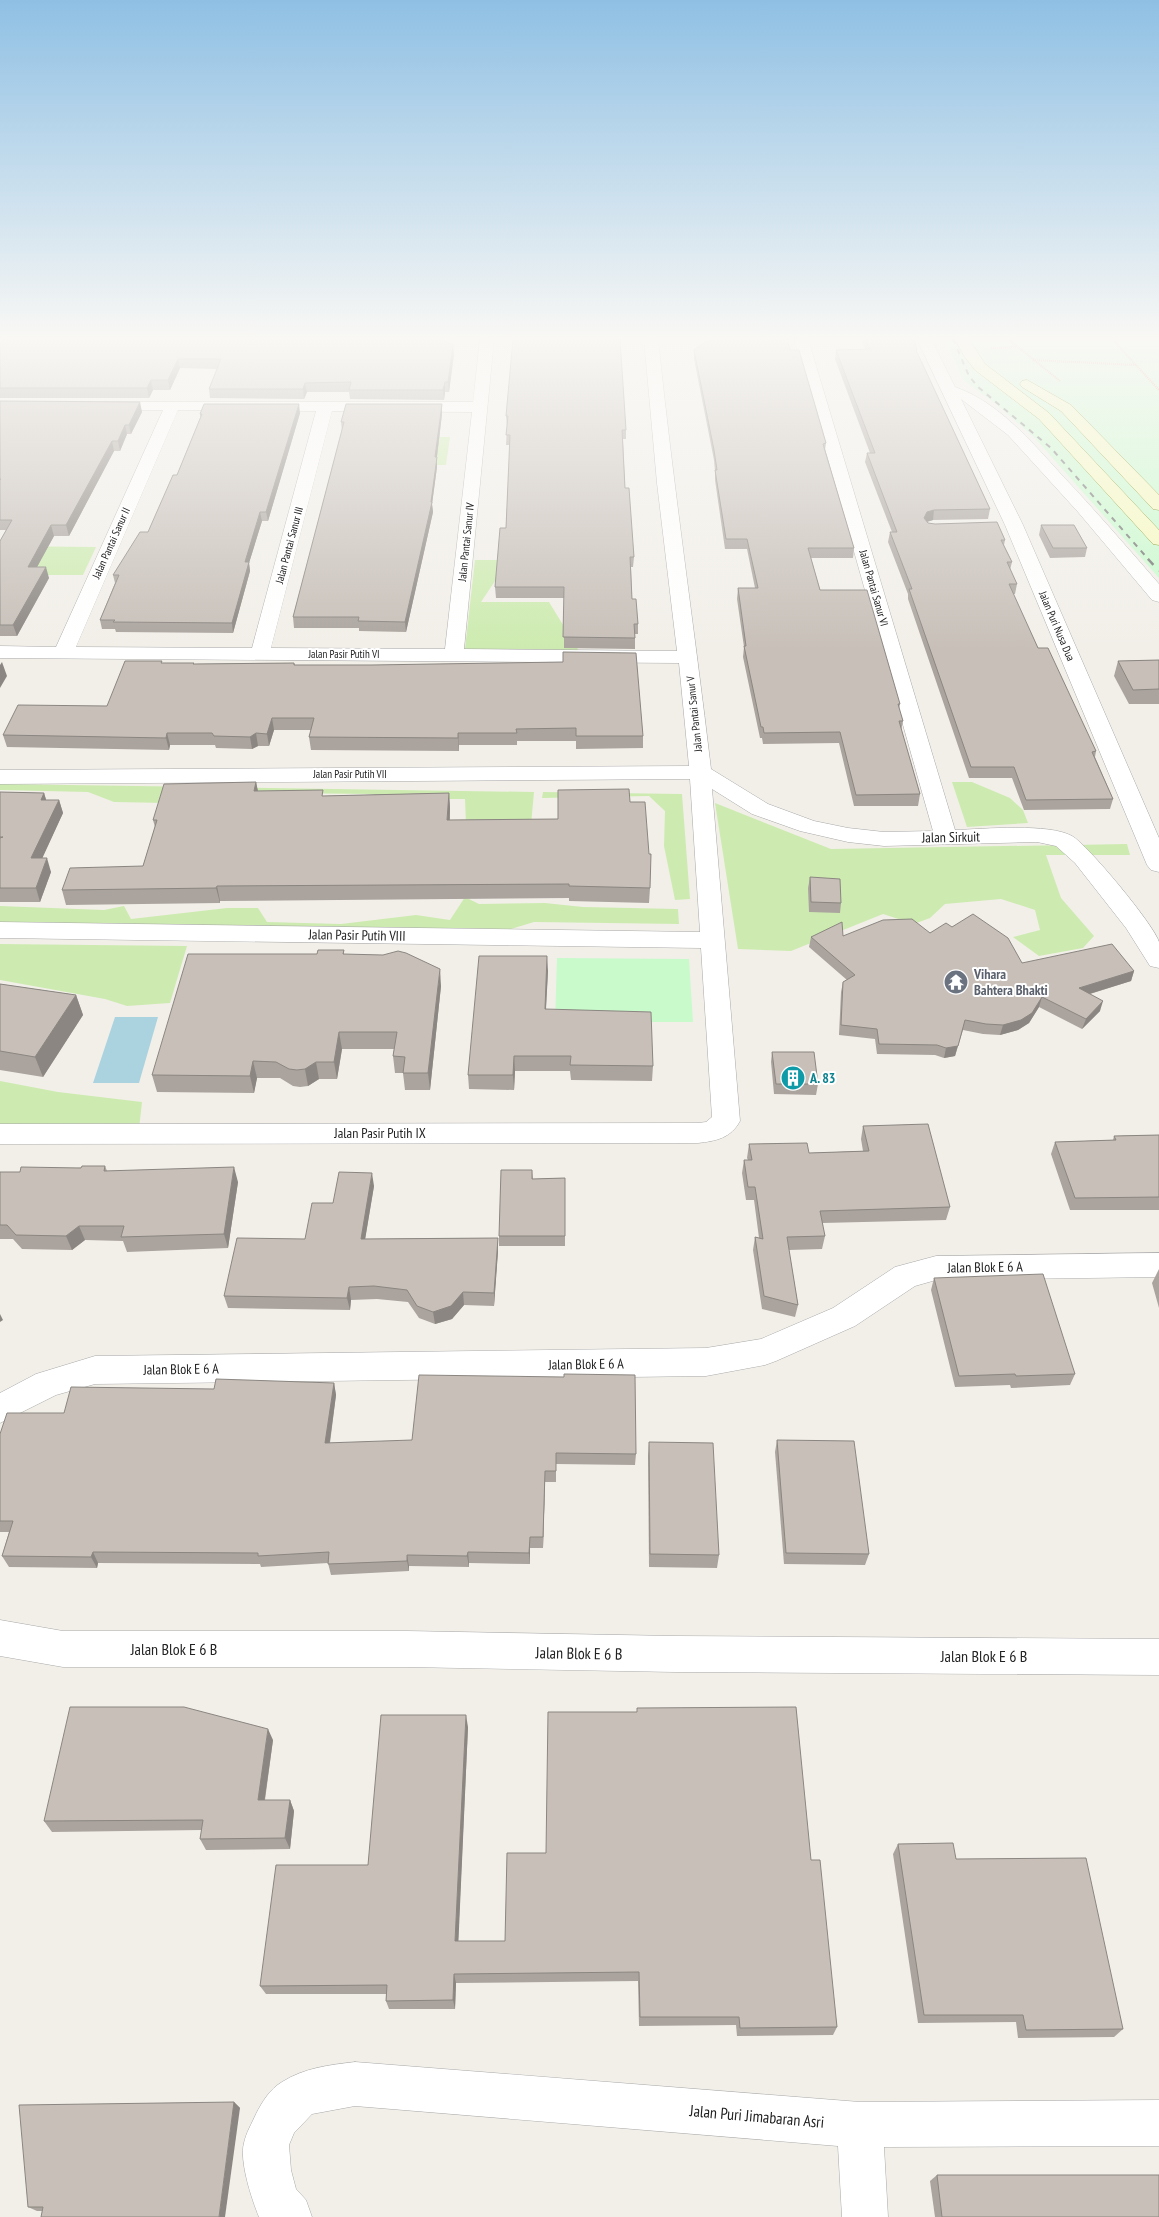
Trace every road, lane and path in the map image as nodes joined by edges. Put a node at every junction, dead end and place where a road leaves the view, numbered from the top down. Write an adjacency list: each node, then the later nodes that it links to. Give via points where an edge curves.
1 (156, 442): 14 (street, Jalan Pantai Sanur II)
2 (316, 442): 15 (street, Jalan Pantai Sanur III)
3 (475, 442): 16 (street, Jalan Pantai Sanur IV)
4 (661, 442): 17 (street, Jalan Pantai Sanur V)
5 (832, 442): 20 (street, Jalan Pantai Sanur VI)
6 (970, 442): 21 (street, Jalan Puri Nusa Dua)
7 (1024, 442): 12 (street)
8 (1069, 442): 11 (street)
9 (1099, 442): 10 (street)
10 (1159, 505)
11 (1159, 540)
12 (1159, 596)
13 (0, 652): 14 (street, Jalan Pasir Putih VI)
14 (63, 653): 15 (street, Jalan Pasir Putih VI)
15 (260, 654): 16 (street, Jalan Pasir Putih VI)
16 (454, 655): 17 (street, Jalan Pasir Putih VI)
17 (688, 656): 18 (street, Jalan Pantai Sanur V)
18 (700, 772): 19 (street, Jalan Pasir Putih VII); 20 (street, Jalan Sirkuit, via 760,809 808,826 884,839); 23 (street, Jalan Pantai Sanur V)
19 (0, 776)
20 (946, 837): 24 (street, Jalan Sirkuit, via 1037,835 1064,842 1083,858 1107,887)
21 (1159, 865)
22 (0, 930): 23 (street, Jalan Pasir Putih VIII)
23 (713, 940): 25 (street, Jalan Pantai Sanur V)
24 (1159, 960)
25 (722, 1091): 26 (street, Jalan Pasir Putih IX, via 726,1121 713,1131 698,1132)
26 (0, 1134)
27 (1159, 1265): 28 (street, Jalan Blok E 6 A, via 936,1268 906,1276 844,1317 765,1352 706,1362 95,1370 47,1384)
28 (0, 1409)
29 (0, 1638): 30 (street, Jalan Blok E 6 B, via 63,1649 406,1649)
30 (1159, 1658)
31 (1159, 2123): 32 (street, Jalan Puri Jimabaran Asri)
32 (860, 2125): 33 (street, Jalan Puri Jimabaran Asri, via 355,2084 313,2090 296,2098 278,2117 266,2144 268,2170 276,2201); 34 (street)
33 (289, 2217)
34 (865, 2217)

